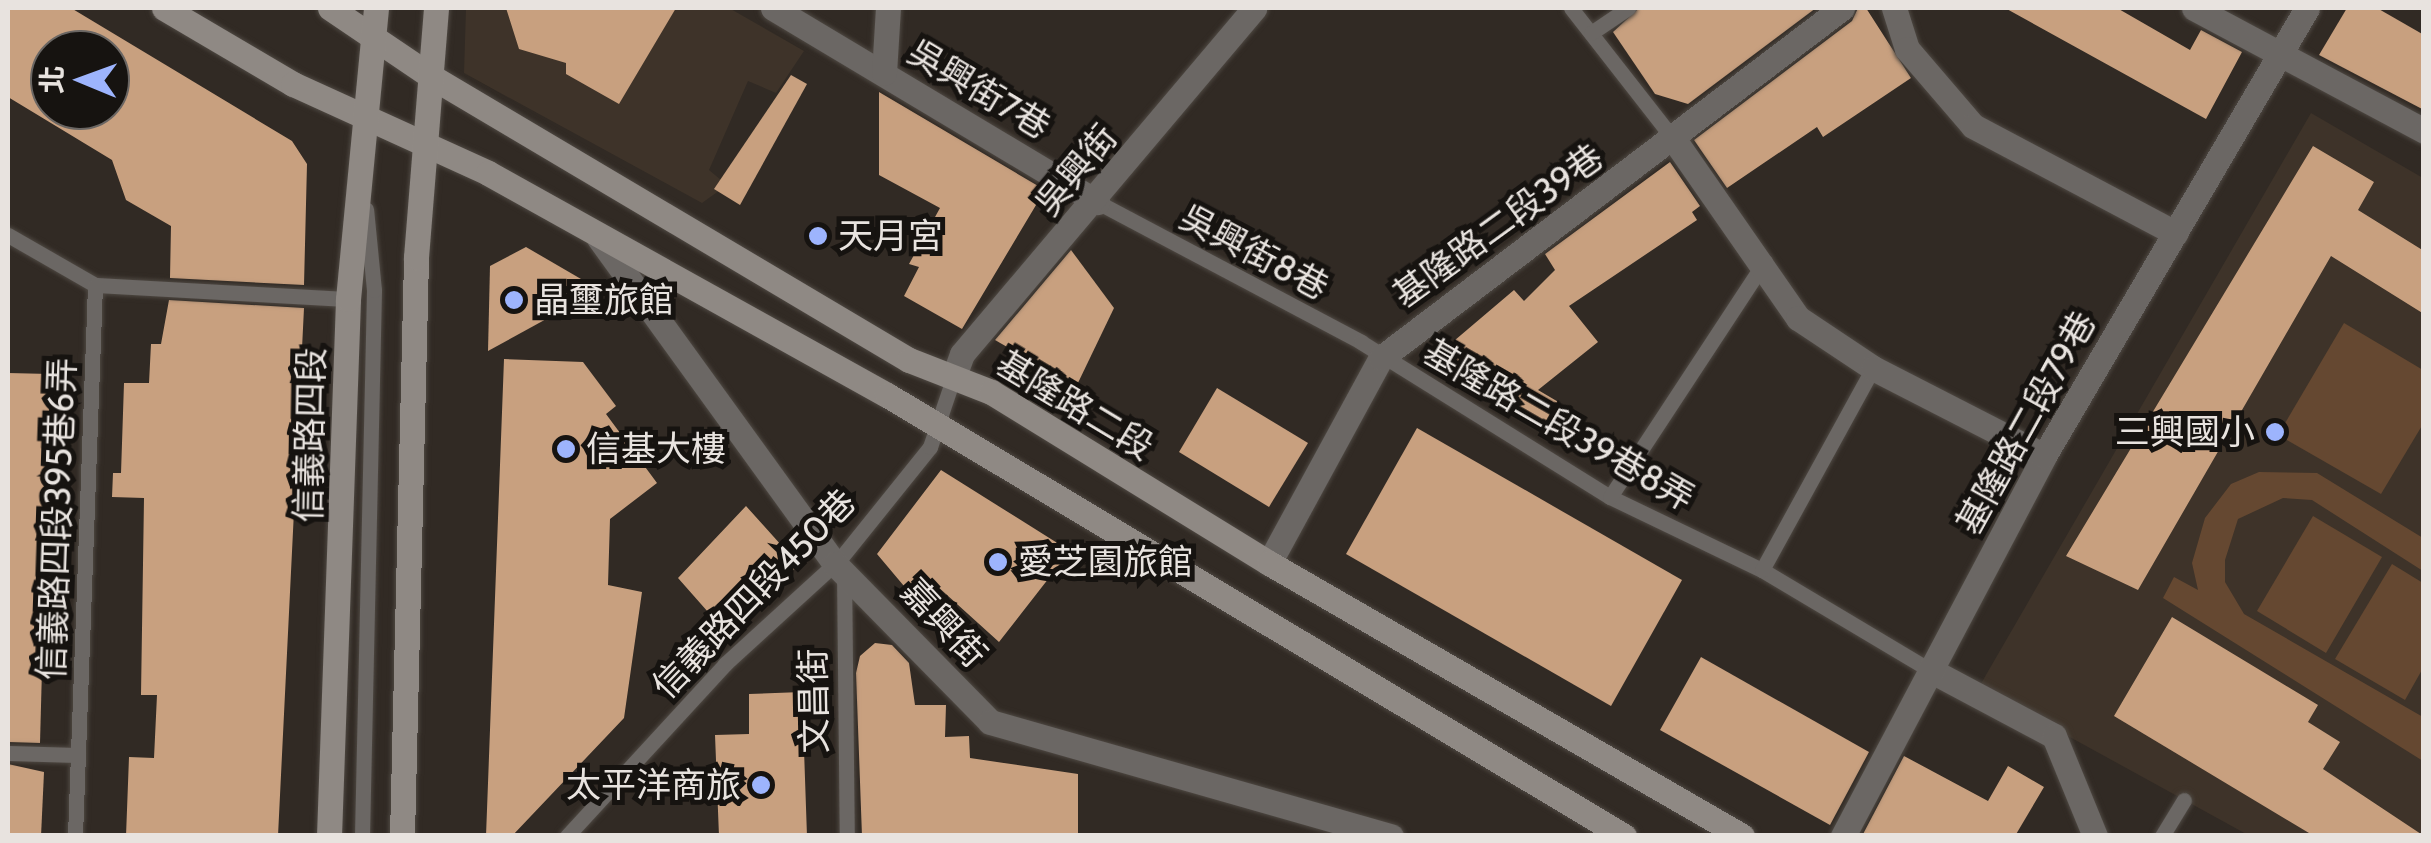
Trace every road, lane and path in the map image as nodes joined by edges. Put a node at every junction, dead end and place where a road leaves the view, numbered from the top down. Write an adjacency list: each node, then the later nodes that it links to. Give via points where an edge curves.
1 (164, 8): 19 (main road)
2 (330, 8): 15 (main road, 基隆路二段)
3 (376, 8): 15 (main road, 信義路四段)
4 (436, 8): 18 (main road)
5 (773, 8): 17 (street, 吳興街7巷)
6 (888, 8): 17 (street)
7 (1254, 8): 23 (street, 吳興街)
8 (1571, 8): 14 (lane)
9 (1628, 8): 14 (lane)
10 (1842, 8): 21 (street, 基隆路二段39巷)
11 (1894, 8): 24 (street, via 1907,49 1974,126)
12 (2194, 8): 16 (street)
13 (2307, 8): 16 (street, 基隆路二段79巷)
14 (1591, 33): 21 (lane)
15 (372, 36): 18 (main road, 基隆路二段); 19 (main road, 信義路四段)
16 (2282, 51): 20 (street); 24 (street, 基隆路二段79巷)
17 (884, 72): 23 (street, 吳興街7巷)
18 (432, 78): 22 (main road); 32 (main road, 基隆路二段, via 909,360)
19 (362, 115): 22 (main road); 29 (main road, 信義路四段); 45 (lane, via 374,290)
20 (2424, 131)
21 (1675, 141): 27 (street); 30 (street, 基隆路二段39巷)
22 (424, 144): 26 (main road); 46 (main road)
23 (1097, 202): 30 (lane, 吳興街8巷); 32 (street, 吳興街, via 962,354)
24 (2176, 233): 34 (street, 基隆路二段79巷)
25 (8, 235): 28 (lane)
26 (600, 238): 33 (main road); 37 (street, 嘉興街)
27 (1764, 262): 31 (street, via 1798,318); 35 (lane)
28 (95, 285): 29 (lane); 41 (lane, 信義路四段395巷6弄)
29 (348, 299): 44 (main road, 信義路四段)
30 (1381, 358): 35 (lane, 基隆路二段39巷8弄); 36 (street, 基隆路二段39巷)
31 (1874, 368): 34 (street); 38 (lane)
32 (954, 376): 33 (lane, 信義路四段450巷); 36 (main road, 基隆路二段, via 992,392)
33 (936, 427): 37 (lane, 信義路四段450巷, via 930,447); 50 (main road)
34 (2044, 456): 39 (street, 基隆路二段79巷)
35 (1610, 497): 38 (lane, 基隆路二段39巷8弄)
36 (1270, 564): 51 (main road, 基隆路二段)
37 (839, 565): 47 (lane, 信義路四段450巷, via 725,664); 48 (lane, 文昌街); 49 (street, 嘉興街, via 990,722)
38 (1762, 570): 39 (lane, 基隆路二段39巷8弄)
39 (1930, 670): 52 (street, 基隆路二段79巷); 53 (street, via 2054,736)
40 (8, 753): 41 (lane)
41 (78, 755): 43 (lane, 信義路四段395巷6弄)
42 (2184, 800): 54 (lane)
43 (75, 836)
44 (329, 836)
45 (362, 836)
46 (402, 836)
47 (567, 836)
48 (847, 836)
49 (1390, 836)
50 (1624, 836)
51 (1742, 836)
52 (1842, 836)
53 (2095, 836)
54 (2162, 836)

